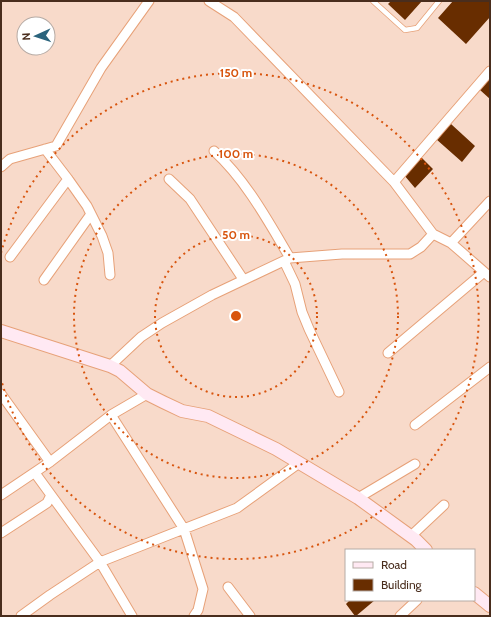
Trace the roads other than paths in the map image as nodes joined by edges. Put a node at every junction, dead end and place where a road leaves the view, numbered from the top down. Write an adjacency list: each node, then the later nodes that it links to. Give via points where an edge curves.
1 (149, 1): 6 (street, via 101,68 56,146)
2 (209, 1): 11 (street, via 234,17)
3 (373, 1): 4 (lane, via 405,30 417,28)
4 (439, 1)
5 (490, 71): 11 (street)
6 (45, 149): 8 (street, via 10,159); 9 (street)
7 (214, 151): 17 (street, via 226,161 260,208)
8 (1, 167)
9 (68, 179): 13 (street); 16 (street)
10 (169, 179): 20 (street, via 190,198)
11 (394, 182): 14 (street)
12 (490, 201): 15 (street)
13 (91, 214): 18 (street, via 108,253); 21 (street)
14 (433, 234): 15 (street); 17 (street, via 410,254 342,254)
15 (451, 243): 19 (street)
16 (10, 257)
17 (287, 260): 20 (street); 26 (street, via 302,312)
18 (110, 275)
19 (488, 275): 23 (street)
20 (243, 279): 24 (street, via 141,337)
21 (44, 280)
22 (1, 331): 24 (street)
23 (388, 353)
24 (110, 366): 28 (street, via 120,371)
25 (490, 367): 30 (street)
26 (339, 392)
27 (1, 394): 31 (street)
28 (146, 394): 29 (street); 32 (street, via 182,411 208,416)
29 (111, 415): 31 (street); 39 (street)
30 (415, 425)
31 (50, 462): 34 (street)
32 (299, 463): 37 (street); 39 (street, via 237,508)
33 (415, 464): 37 (street)
34 (35, 473): 35 (street); 36 (street)
35 (1, 495)
36 (51, 495): 40 (street, via 48,502); 43 (street)
37 (358, 498): 41 (street)
38 (444, 505): 41 (street)
39 (184, 529): 43 (street); 50 (street, via 202,589 198,610)
40 (1, 532)
41 (411, 536): 42 (street)
42 (425, 549)
43 (100, 562): 48 (street); 49 (street)
44 (228, 587): 51 (street)
45 (475, 595): 47 (street)
46 (416, 601): 52 (street)
47 (490, 606)
48 (21, 616)
49 (132, 616)
50 (194, 616)
51 (250, 616)
52 (400, 616)

